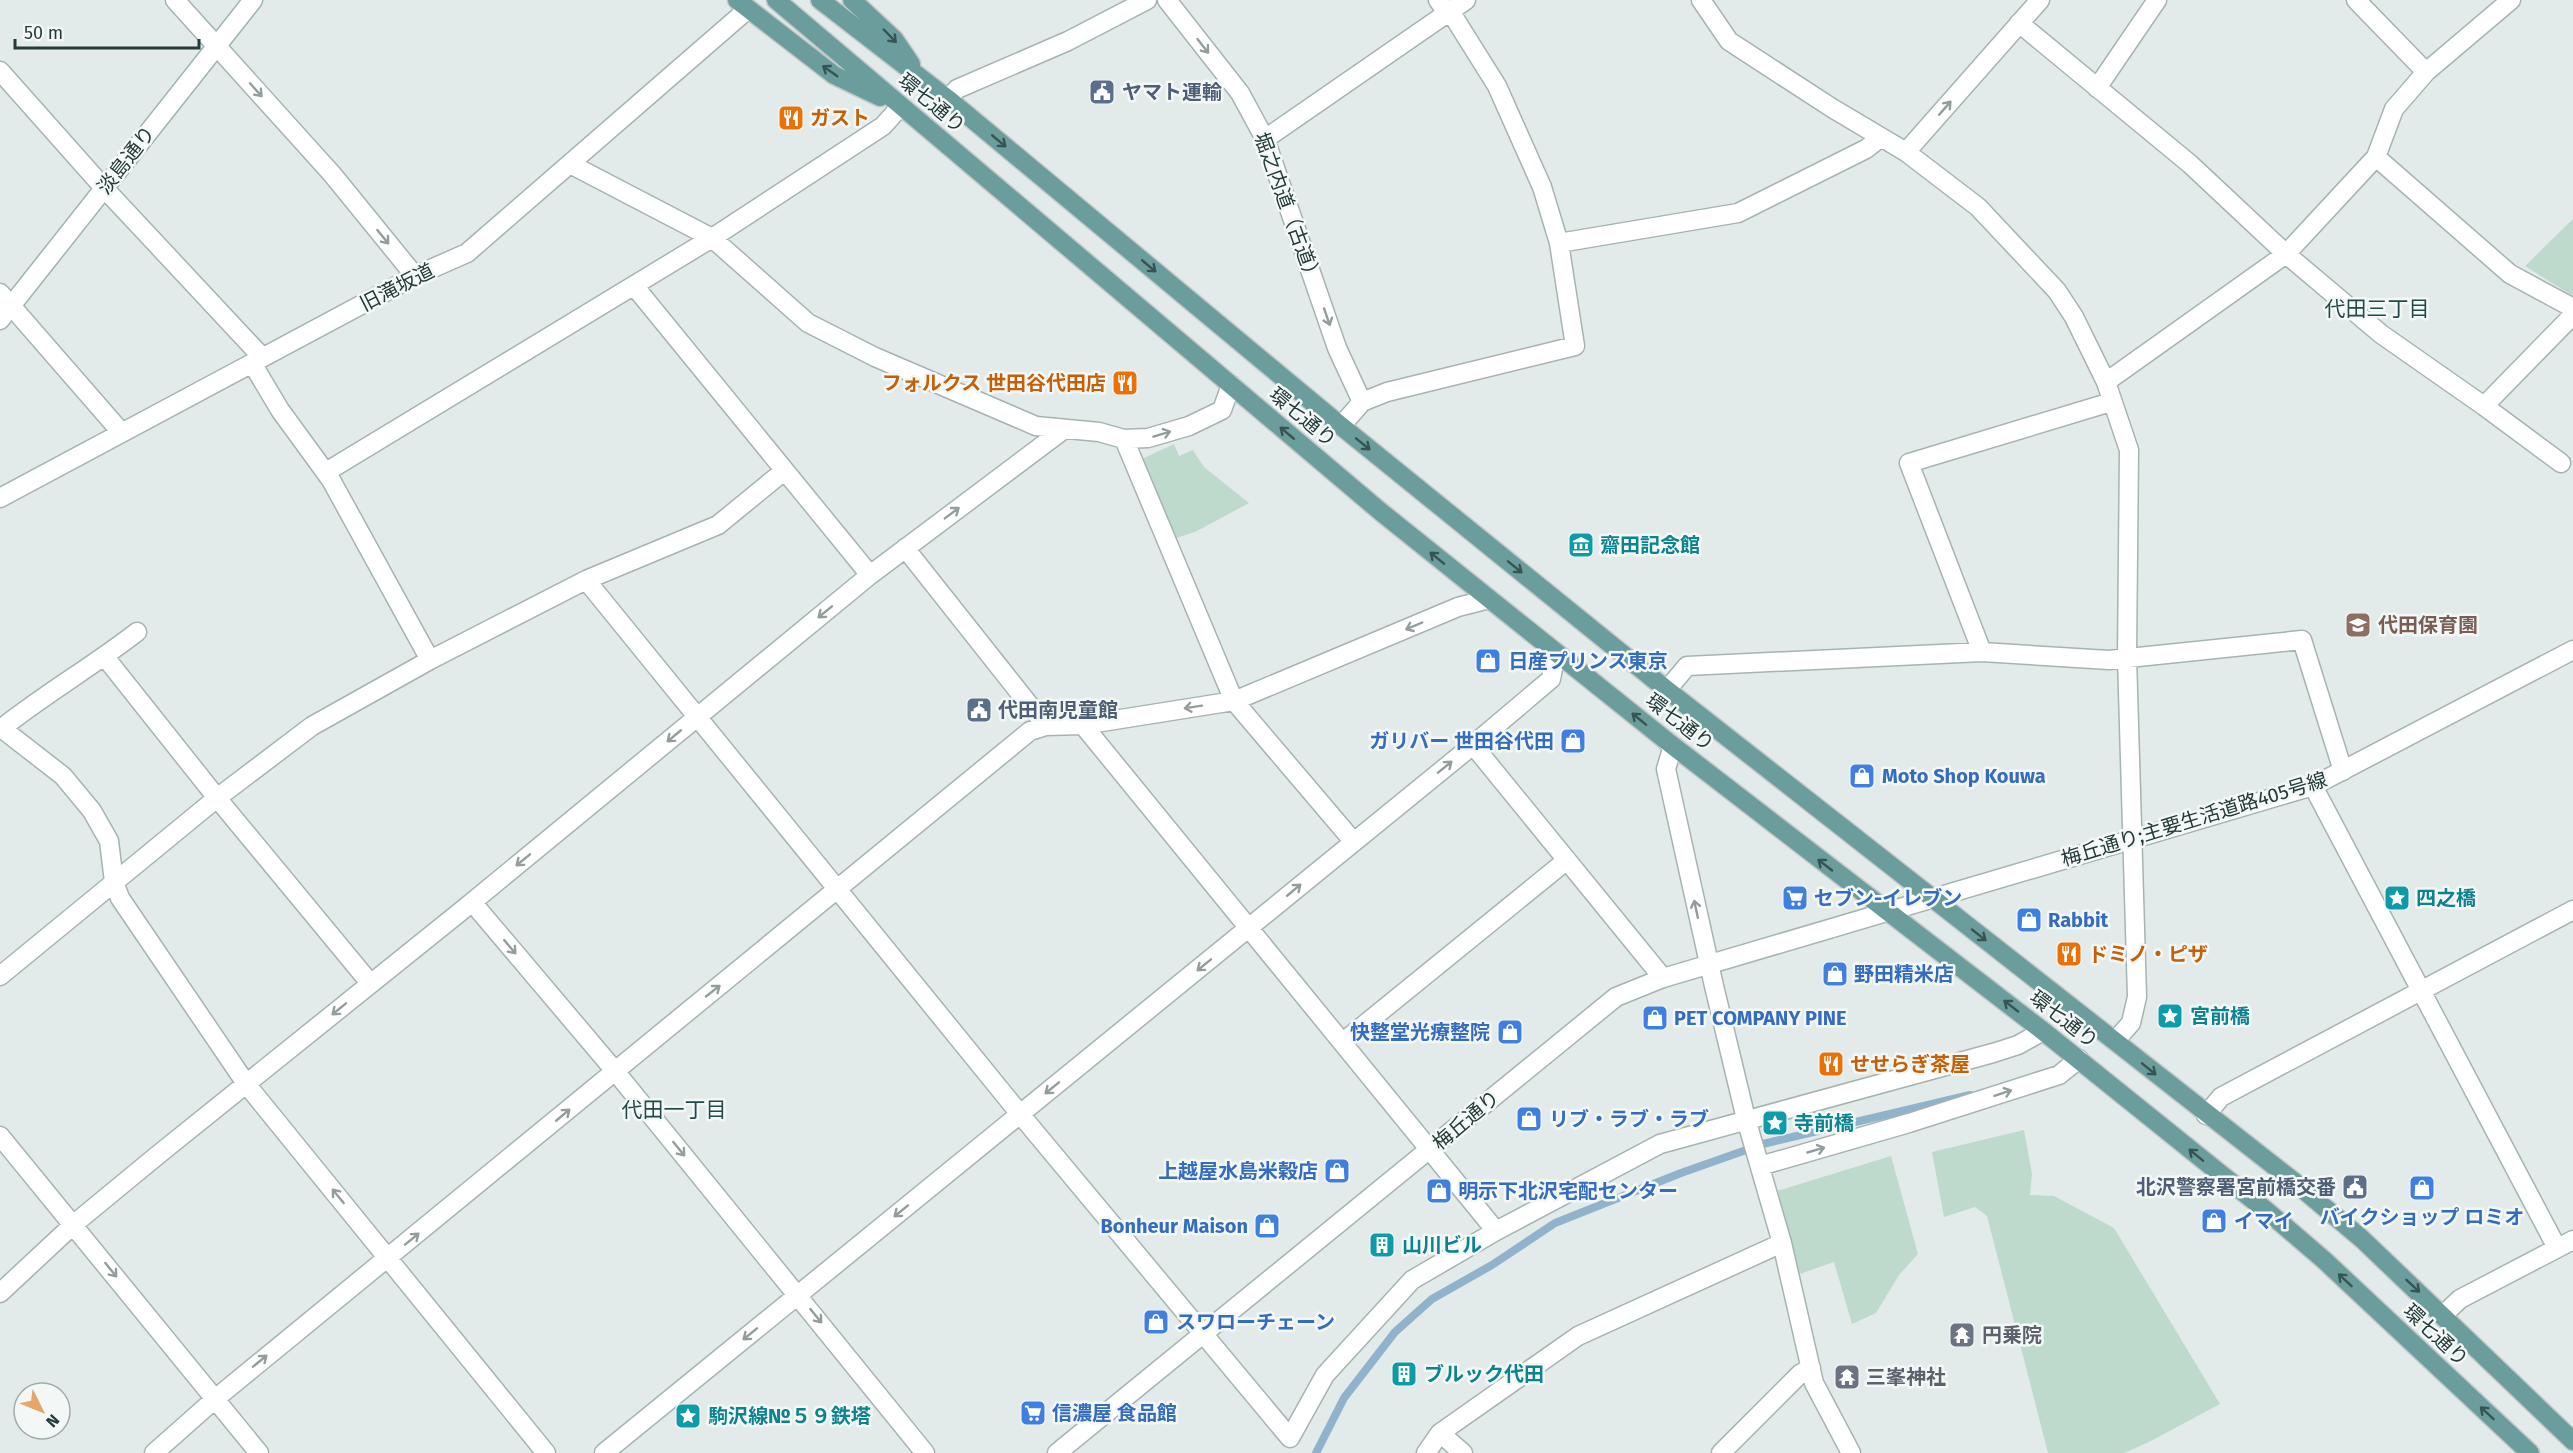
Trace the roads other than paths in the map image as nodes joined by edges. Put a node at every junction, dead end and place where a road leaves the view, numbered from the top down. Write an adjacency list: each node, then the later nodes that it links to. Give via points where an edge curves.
1 (175, 0): 17 (street)
2 (253, 0): 17 (street, 淡島通り)
3 (776, 0): 23 (main road, 環七通り)
4 (820, 0): 20 (main road, 環七通り)
5 (852, 0): 20 (main road, one-way to 20, via 894,39)
6 (1147, 0): 22 (street, via 1068,41 957,89)
7 (1167, 0): 25 (street, 堀之内道（古道）, one-way to 25, via 1240,93)
8 (1466, 0): 15 (street)
9 (1701, 0): 24 (street, via 1729,41)
10 (2040, 0): 16 (street)
11 (2157, 0): 21 (street)
12 (2356, 0): 19 (street)
13 (2511, 0): 19 (street)
14 (742, 5): 23 (main road, one-way to 14, via 834,75); 28 (street, 旧滝坂道)
15 (1443, 7): 25 (street); 31 (street, via 1497,86 1542,188)
16 (2019, 23): 21 (street); 26 (street, one-way to 16)
17 (216, 46): 29 (street, 淡島通り); 33 (street, one-way to 33, via 332,174)
18 (0, 71): 29 (street)
19 (2426, 72): 27 (street, via 2394,109)
20 (921, 78): 22 (main road, 環七通り)
21 (2097, 88): 32 (street, via 2190,164)
22 (948, 99): 44 (main road, 環七通り, one-way to 44)
23 (901, 106): 30 (street, via 883,126); 40 (main road, 環七通り)
24 (1880, 138): 26 (street); 31 (street, via 1866,149 1738,213)
25 (1265, 139): 41 (street, 堀之内道（古道）, one-way to 41, via 1338,348)
26 (1906, 152): 39 (street, via 1977,207 2057,291)
27 (2376, 157): 32 (street); 36 (street, via 2510,274)
28 (570, 164): 30 (street); 33 (street, 旧滝坂道, via 467,253)
29 (104, 188): 35 (street, 淡島通り); 38 (street)
30 (712, 238): 34 (street); 45 (street, via 808,323 875,357 1036,426)
31 (1559, 243): 41 (street, via 1575,345 1387,392)
32 (2286, 254): 39 (street); 43 (street, via 2381,334)
33 (416, 276): 38 (street, 旧滝坂道)
34 (635, 286): 49 (street); 50 (street)
35 (4, 306): 46 (street)
36 (2573, 308)
37 (2573, 315): 43 (street)
38 (257, 360): 46 (street, 旧滝坂道); 50 (street, via 280,410)
39 (2106, 382): 42 (street)
40 (1231, 385): 47 (street, one-way to 40, via 1148,438 1189,426 1222,410); 55 (main road, 環七通り, one-way to 40)
41 (1362, 402): 44 (street)
42 (2111, 402): 58 (street, via 1910,464); 61 (street, via 2129,450)
43 (2484, 406): 48 (street)
44 (1341, 426): 63 (main road, 環七通り, one-way to 63)
45 (1063, 430): 47 (street, via 1099,432); 52 (street, one-way to 45)
46 (121, 432): 51 (street, 旧滝坂道)
47 (1124, 439): 64 (street)
48 (2561, 463)
49 (784, 471): 53 (street); 54 (street, via 718,525)
50 (326, 472): 62 (street)
51 (0, 498)
52 (905, 548): 53 (street); 67 (street)
53 (870, 575): 65 (street, one-way to 65)
54 (586, 580): 62 (street); 65 (street)
55 (1489, 599): 57 (main road, 環七通り); 64 (street, one-way to 64, via 1458,607)
56 (137, 632): 60 (street)
57 (1556, 652): 69 (main road, 環七通り, one-way to 57); 70 (street, via 1551,679)
58 (1982, 652): 61 (street, via 2109,660); 63 (street, via 1687,666)
59 (2572, 653): 71 (street, 梅丘通り;主要生活道路405号線)
60 (105, 657): 68 (street); 73 (street)
61 (2127, 657): 71 (street, via 2302,640); 74 (street)
62 (430, 660): 73 (street, via 312,726)
63 (1667, 690): 79 (main road, 環七通り)
64 (1234, 701): 66 (street, one-way to 66); 75 (street)
65 (698, 716): 78 (street); 80 (street, one-way to 80)
66 (1083, 725): 67 (street); 83 (street)
67 (1046, 726): 78 (street, via 1030,730)
68 (1, 728): 77 (street, via 63,776 92,811 110,841)
69 (1668, 742): 82 (main road, 環七通り, one-way to 69); 84 (street, one-way to 69, via 1666,769 1671,754)
70 (1473, 745): 75 (street, one-way to 70); 76 (street)
71 (2343, 771): 72 (street, 梅丘通り;主要生活道路405号線)
72 (2313, 786): 74 (street, 梅丘通り;主要生活道路405号線); 88 (street)
73 (217, 798): 77 (street); 87 (street)
74 (2133, 838): 79 (street, 梅丘通り;主要生活道路405号線); 90 (street, via 2136,1008 2131,1023)
75 (1353, 841): 83 (street, one-way to 75)
76 (1567, 860): 86 (street); 91 (street)
77 (114, 882): 85 (street); 94 (street, via 120,898)
78 (837, 889): 93 (street, one-way to 78); 95 (street)
79 (1933, 899): 82 (street, 梅丘通り); 90 (main road, 環七通り, one-way to 90)
80 (472, 902): 87 (street); 93 (street, one-way to 93)
81 (2573, 910): 88 (street)
82 (1889, 912): 84 (street, 梅丘通り); 89 (main road, 環七通り, one-way to 82)
83 (1249, 928): 91 (street); 95 (street, one-way to 95)
84 (1709, 966): 86 (street, 梅丘通り); 97 (street)
85 (0, 976)
86 (1663, 978): 99 (street, 梅丘通り, via 1616,997)
87 (370, 983): 94 (street, one-way to 94)
88 (2422, 990): 96 (street, via 2221,1097); 104 (street)
89 (2043, 1030): 92 (main road, 環七通り); 97 (street, via 2018,1045 1993,1053)
90 (2115, 1041): 96 (main road, 環七通り, one-way to 96)
91 (1343, 1042): 99 (street)
92 (2079, 1059): 100 (street, one-way to 92, via 1909,1124 2060,1075); 124 (main road, 環七通り, one-way to 92, via 2324,1260)
93 (615, 1071): 105 (street, one-way to 93); 107 (street, one-way to 107)
94 (247, 1084): 101 (street); 105 (street, one-way to 94)
95 (1020, 1114): 107 (street, one-way to 107); 109 (street)
96 (2206, 1115): 108 (main road, 環七通り, one-way to 108, via 2292,1180)
97 (1746, 1119): 100 (street); 102 (street, via 1660,1144)
98 (0, 1136): 101 (street)
99 (1431, 1149): 102 (street); 109 (street, 梅丘通り)
100 (1759, 1164): 103 (street)
101 (74, 1224): 106 (street); 111 (street, one-way to 111)
102 (1496, 1231): 109 (street, via 1412,1280 1324,1375 1290,1438)
103 (1782, 1243): 110 (street); 112 (street, via 1578,1336)
104 (2565, 1244): 108 (street, via 2460,1299)
105 (388, 1258): 111 (street, one-way to 105); 117 (street)
106 (0, 1293)
107 (799, 1294): 118 (street, one-way to 118); 119 (street, one-way to 119)
108 (2443, 1315): 113 (main road, 環七通り)
109 (1203, 1335): 120 (street, 梅丘通り)
110 (1811, 1368): 114 (street, via 1814,1383); 123 (street, via 1800,1374)
111 (215, 1398): 115 (street); 116 (street)
112 (1440, 1433): 121 (street); 122 (street)
113 (2573, 1441)
114 (1848, 1451)
115 (154, 1453)
116 (259, 1453)
117 (546, 1453)
118 (604, 1453)
119 (925, 1453)
120 (1057, 1453)
121 (1426, 1453)
122 (1462, 1453)
123 (1721, 1453)
124 (2530, 1453)

